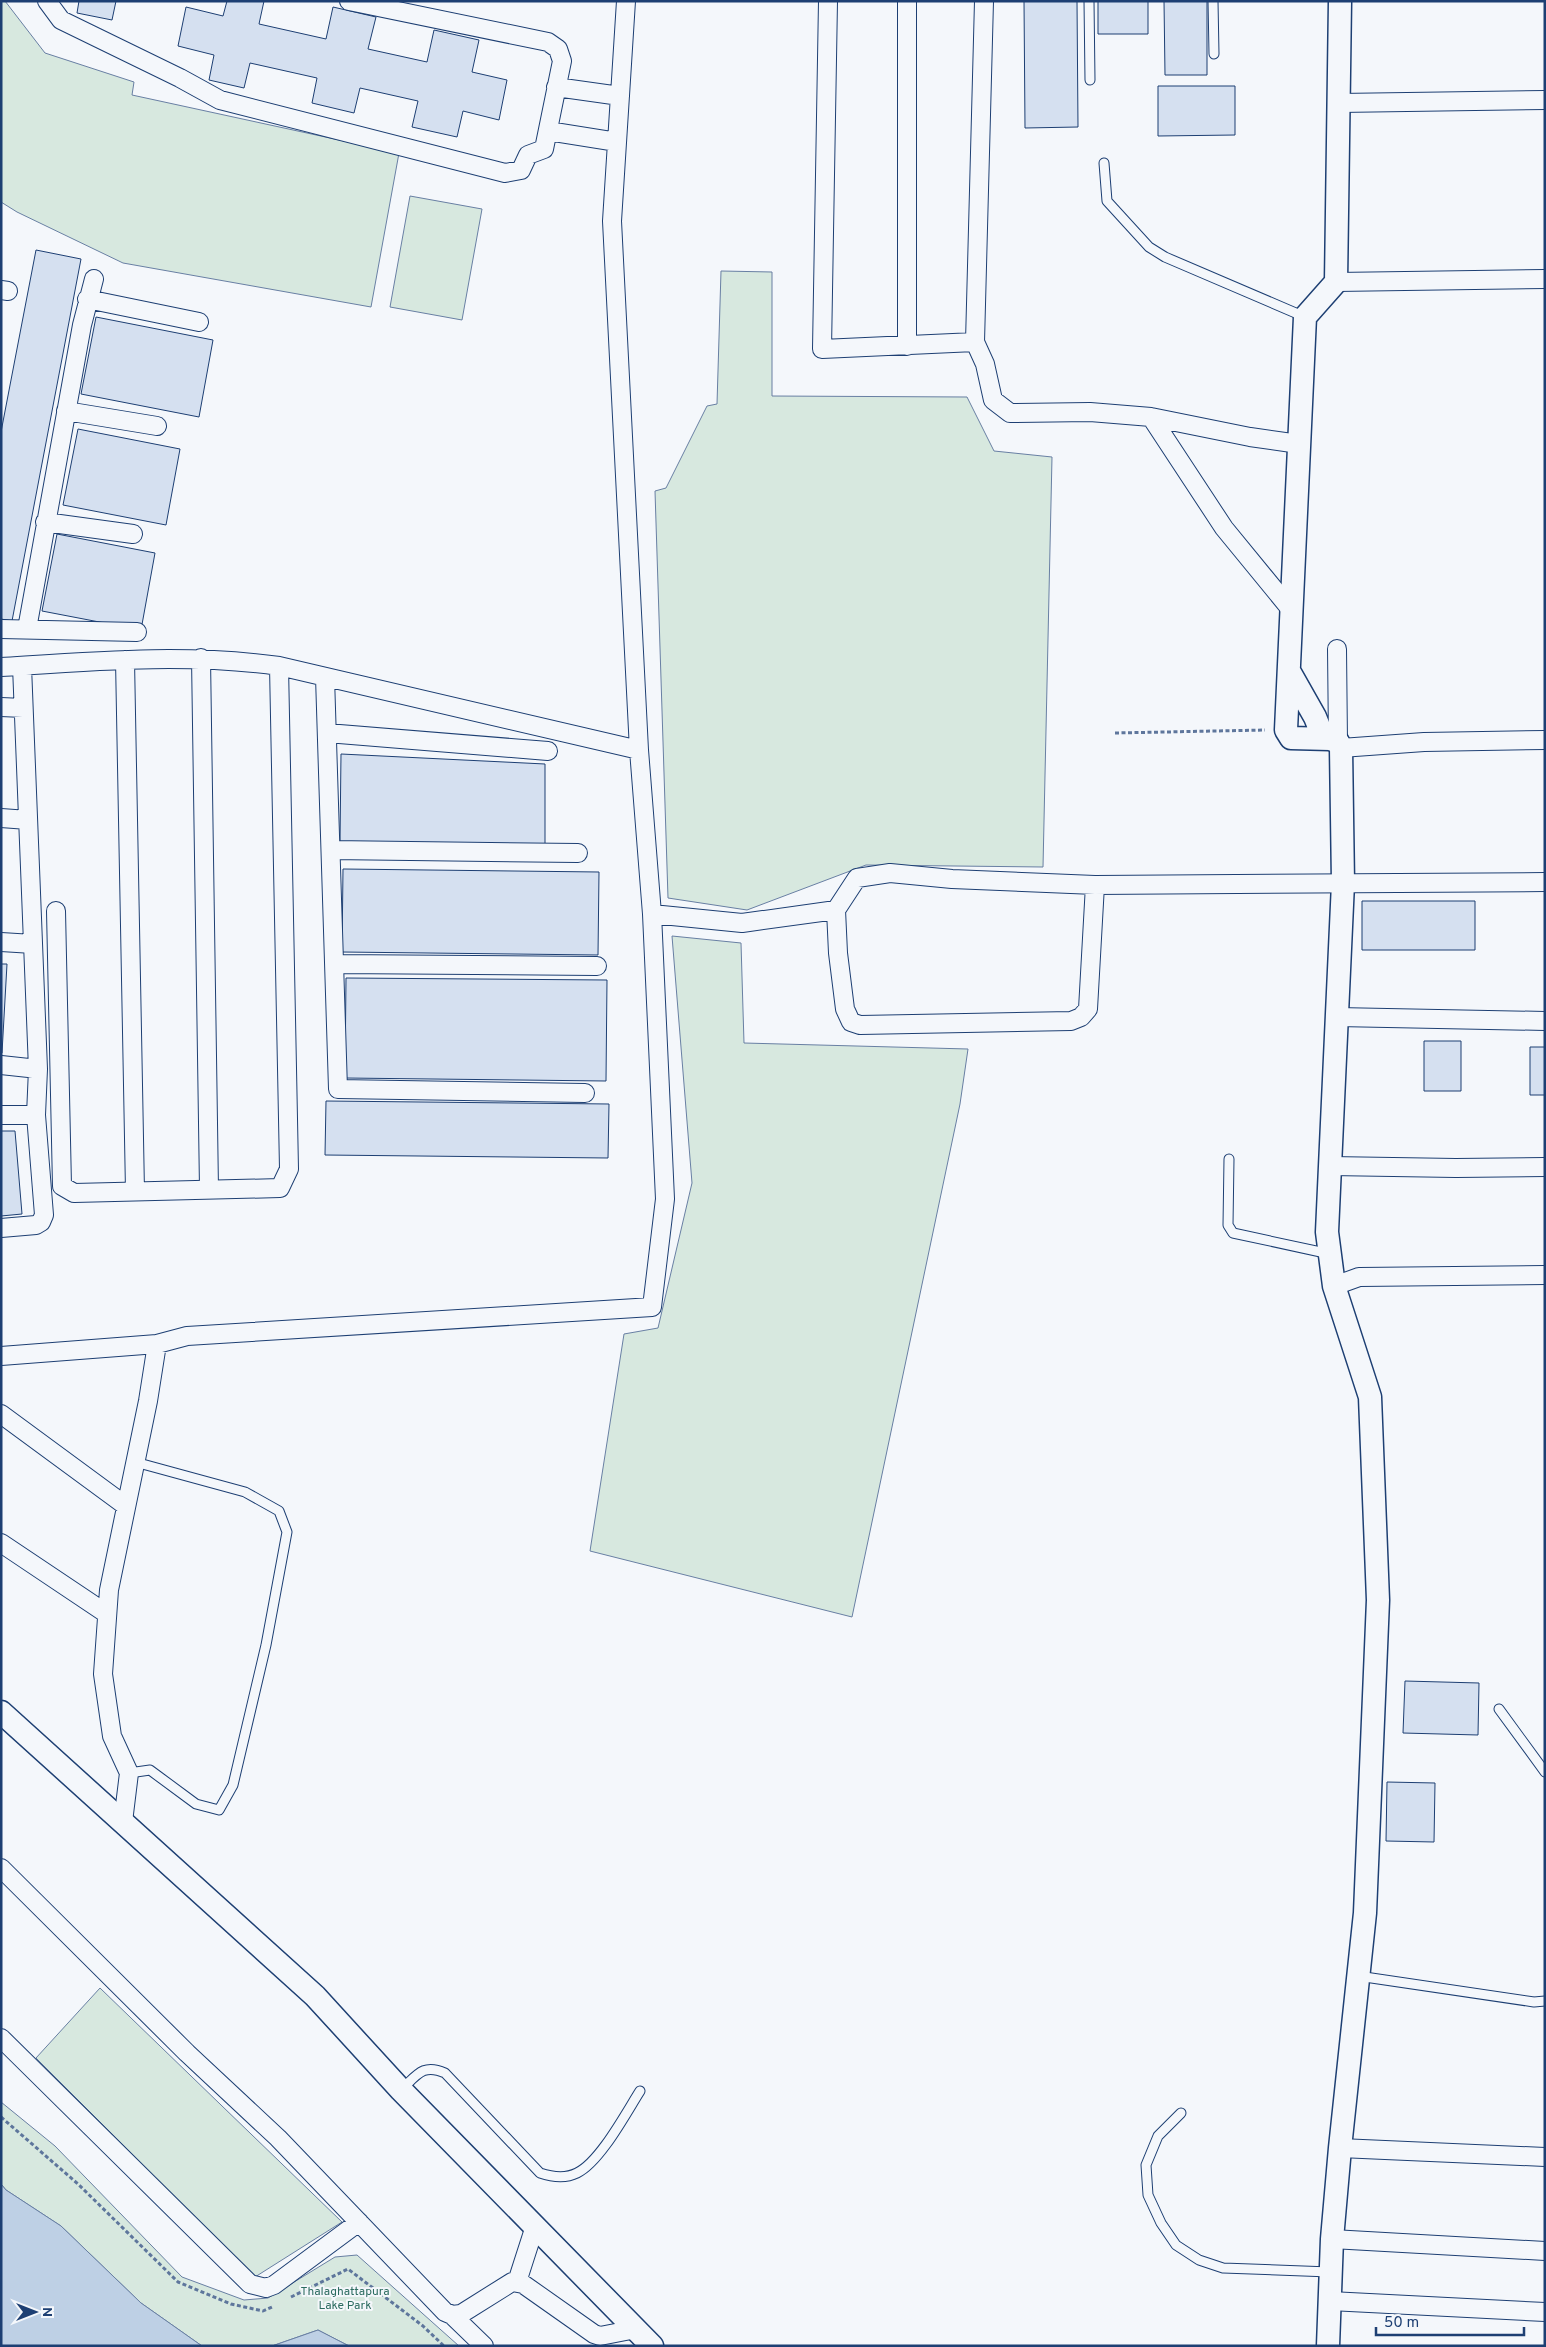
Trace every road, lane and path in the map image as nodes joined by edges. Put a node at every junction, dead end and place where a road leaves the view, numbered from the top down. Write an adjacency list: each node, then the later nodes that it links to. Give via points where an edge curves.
1 (47, 1): 16 (street, via 61,20 220,100 505,173 521,170 528,155 544,149)
2 (349, 1): 12 (street, via 548,42 558,49 562,60)
3 (626, 1): 13 (street)
4 (828, 1): 26 (street, via 822,350)
5 (907, 1): 26 (street)
6 (984, 1): 25 (street)
7 (1089, 1): 11 (lane)
8 (1213, 1): 10 (lane)
9 (1340, 1): 15 (street)
10 (1214, 54)
11 (1090, 80)
12 (556, 88): 13 (street); 16 (street)
13 (620, 96): 17 (street)
14 (1545, 100): 15 (street)
15 (1339, 103): 21 (street)
16 (548, 131): 17 (street)
17 (617, 142): 52 (street, via 612,221)
18 (1104, 163): 23 (lane, via 1107,201 1149,246 1165,257)
19 (94, 279): 22 (street)
20 (1545, 279): 21 (street)
21 (1336, 282): 23 (street)
22 (87, 300): 24 (street); 27 (street)
23 (1305, 317): 30 (street)
24 (199, 322)
25 (975, 342): 26 (street); 28 (street, via 985,364 993,400 1010,413 1090,412)
26 (907, 346)
27 (66, 411): 29 (street); 31 (street)
28 (1151, 418): 30 (street); 33 (street, via 1224,528)
29 (157, 426)
30 (1299, 444): 33 (street)
31 (45, 522): 32 (street); 35 (street)
32 (133, 534)
33 (1292, 610): 43 (street)
34 (1, 629): 35 (street)
35 (27, 629): 36 (street)
36 (137, 632)
37 (1337, 649): 51 (street)
38 (201, 658): 39 (street); 41 (street); 78 (street)
39 (125, 660): 40 (street); 79 (street)
40 (22, 666): 42 (street); 46 (street)
41 (279, 666): 44 (street); 78 (street, via 289,1169 280,1188)
42 (1, 667)
43 (1289, 670): 47 (street); 51 (street, via 1315,717)
44 (325, 677): 48 (street); 52 (street)
45 (1, 707): 46 (street)
46 (23, 708): 55 (street)
47 (1286, 730): 49 (path); 51 (street, via 1291,738)
48 (327, 733): 53 (street); 56 (street)
49 (1115, 733)
50 (1545, 740): 51 (street)
51 (1334, 743): 59 (street)
52 (639, 750): 63 (street)
53 (548, 751)
54 (1, 818): 55 (street)
55 (28, 820): 65 (street)
56 (331, 850): 57 (street); 66 (street)
57 (578, 853)
58 (1545, 882): 59 (street)
59 (1343, 883): 60 (street); 68 (street)
60 (1095, 885): 61 (street, via 890,873 857,878); 61 (street, via 1088,1009 1071,1021 860,1025 851,1022 845,1009)
61 (836, 910): 63 (street, via 742,923)
62 (56, 911): 79 (street, via 62,1186 74,1193)
63 (652, 914): 84 (street, via 665,1199 652,1307 187,1336)
64 (1, 942): 65 (street)
65 (33, 944): 71 (street)
66 (335, 964): 67 (street); 72 (street, via 338,1089)
67 (597, 966)
68 (1337, 1017): 69 (street); 76 (street)
69 (1545, 1021)
70 (1, 1066): 71 (street)
71 (38, 1069): 74 (street)
72 (585, 1093)
73 (1, 1115): 74 (street)
74 (36, 1115): 80 (street, via 44,1215 36,1225)
75 (1229, 1159): 81 (lane, via 1228,1225 1233,1233)
76 (1330, 1166): 77 (street); 81 (street, via 1327,1232)
77 (1545, 1167)
78 (209, 1189): 79 (street)
79 (135, 1191)
80 (1, 1228)
81 (1330, 1254): 83 (street)
82 (1545, 1275): 83 (street, via 1359,1277)
83 (1334, 1286): 97 (street, via 1370,1397 1378,1600 1364,1913)
84 (157, 1344): 85 (street); 87 (street)
85 (1, 1356)
86 (1, 1414): 88 (street)
87 (135, 1462): 88 (street); 94 (lane, via 245,1492 279,1512 287,1532 266,1645 233,1785 219,1810 196,1804 150,1770)
88 (126, 1506): 90 (street)
89 (1, 1542): 90 (street)
90 (107, 1614): 94 (street, via 103,1674 112,1736)
91 (1499, 1709): 93 (lane)
92 (1, 1712): 95 (street)
93 (1545, 1772)
94 (129, 1773): 95 (street)
95 (123, 1822): 100 (street, via 315,1996)
96 (1, 1868): 105 (street, via 187,2053 278,2138)
97 (1358, 1976): 98 (lane); 103 (street)
98 (1545, 2001)
99 (1, 2038): 105 (street, via 250,2284 266,2288 274,2285)
100 (401, 2090): 101 (lane, via 427,2068 445,2073 540,2172 550,2176 568,2176 587,2166 609,2140); 106 (street)
101 (640, 2091)
102 (1181, 2113): 109 (lane, via 1158,2136 1146,2165 1148,2195 1160,2223 1176,2245 1199,2260 1223,2268)
103 (1340, 2148): 104 (street); 107 (street)
104 (1545, 2157)
105 (359, 2222): 113 (street, via 445,2312)
106 (535, 2226): 110 (street); 114 (street)
107 (1332, 2239): 108 (street); 109 (street)
108 (1545, 2251)
109 (1331, 2272): 111 (street)
110 (516, 2282): 113 (street, via 461,2314); 114 (street, via 594,2334 600,2336)
111 (1330, 2300): 112 (street); 117 (street)
112 (1545, 2312)
113 (452, 2315): 115 (street)
114 (636, 2329): 116 (street)
115 (484, 2346)
116 (652, 2346)
117 (1328, 2346)

